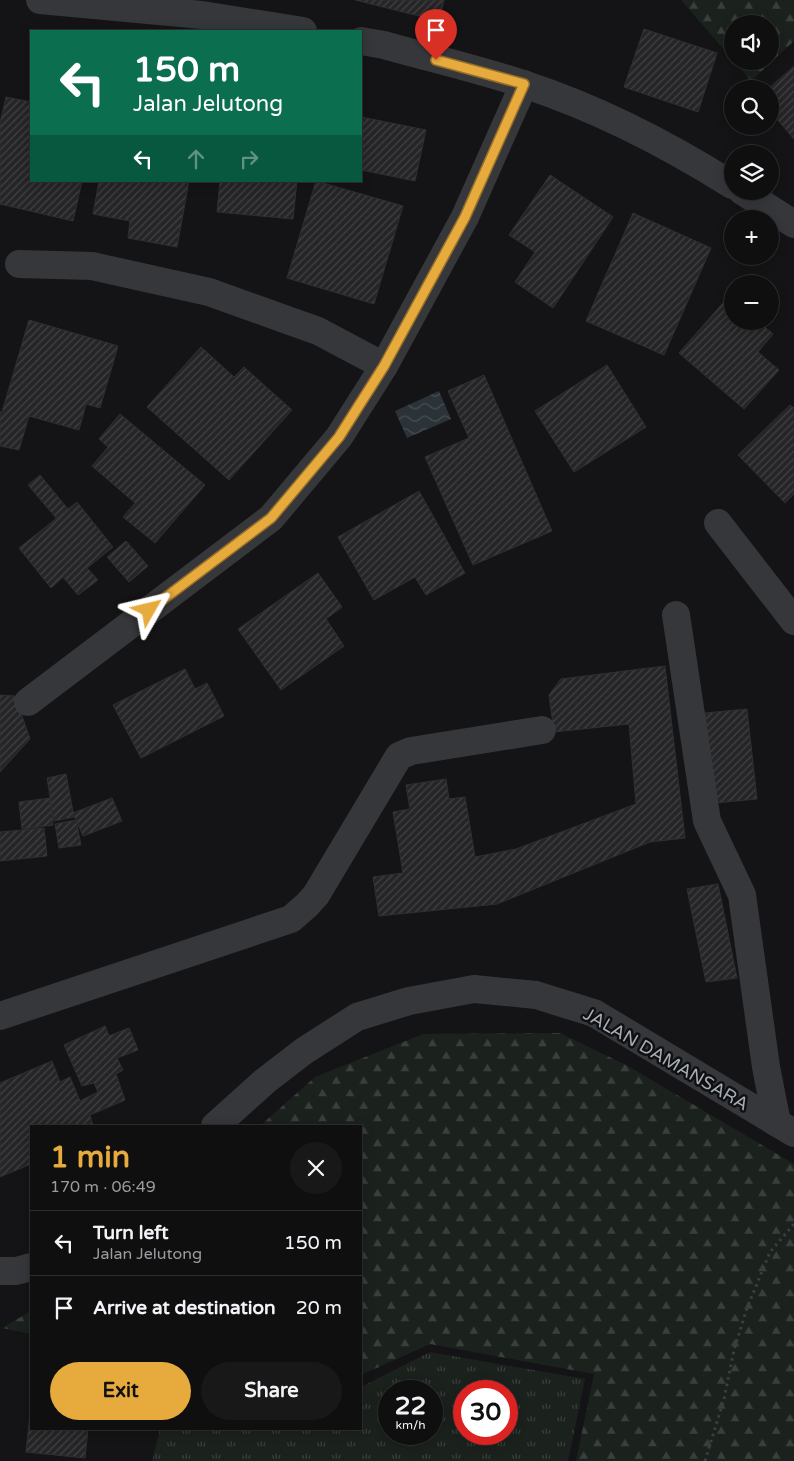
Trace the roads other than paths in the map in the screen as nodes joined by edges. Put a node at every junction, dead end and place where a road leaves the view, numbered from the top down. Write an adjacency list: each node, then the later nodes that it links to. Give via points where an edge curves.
1 (40, 0): 2 (street, via 202,15)
2 (297, 30)
3 (362, 41): 4 (street)
4 (524, 84): 5 (street, via 598,113 694,161); 9 (street, via 465,217)
5 (724, 180)
6 (756, 200): 7 (street)
7 (794, 224)
8 (19, 264): 9 (street, via 92,266 209,292 318,331)
9 (384, 366): 13 (street, via 339,437 271,518)
10 (718, 524): 12 (street)
11 (676, 615): 17 (street, via 707,821 742,895 766,1067)
12 (794, 621)
13 (28, 702)
14 (542, 730): 15 (street, via 399,756 316,895 290,919)
15 (0, 1016)
16 (216, 1125): 17 (street, JALAN DAMANSARA, via 304,1051 357,1017 409,1001 474,990 536,995 594,1013)
17 (786, 1128)
18 (30, 1267): 19 (street)
19 (0, 1270)

